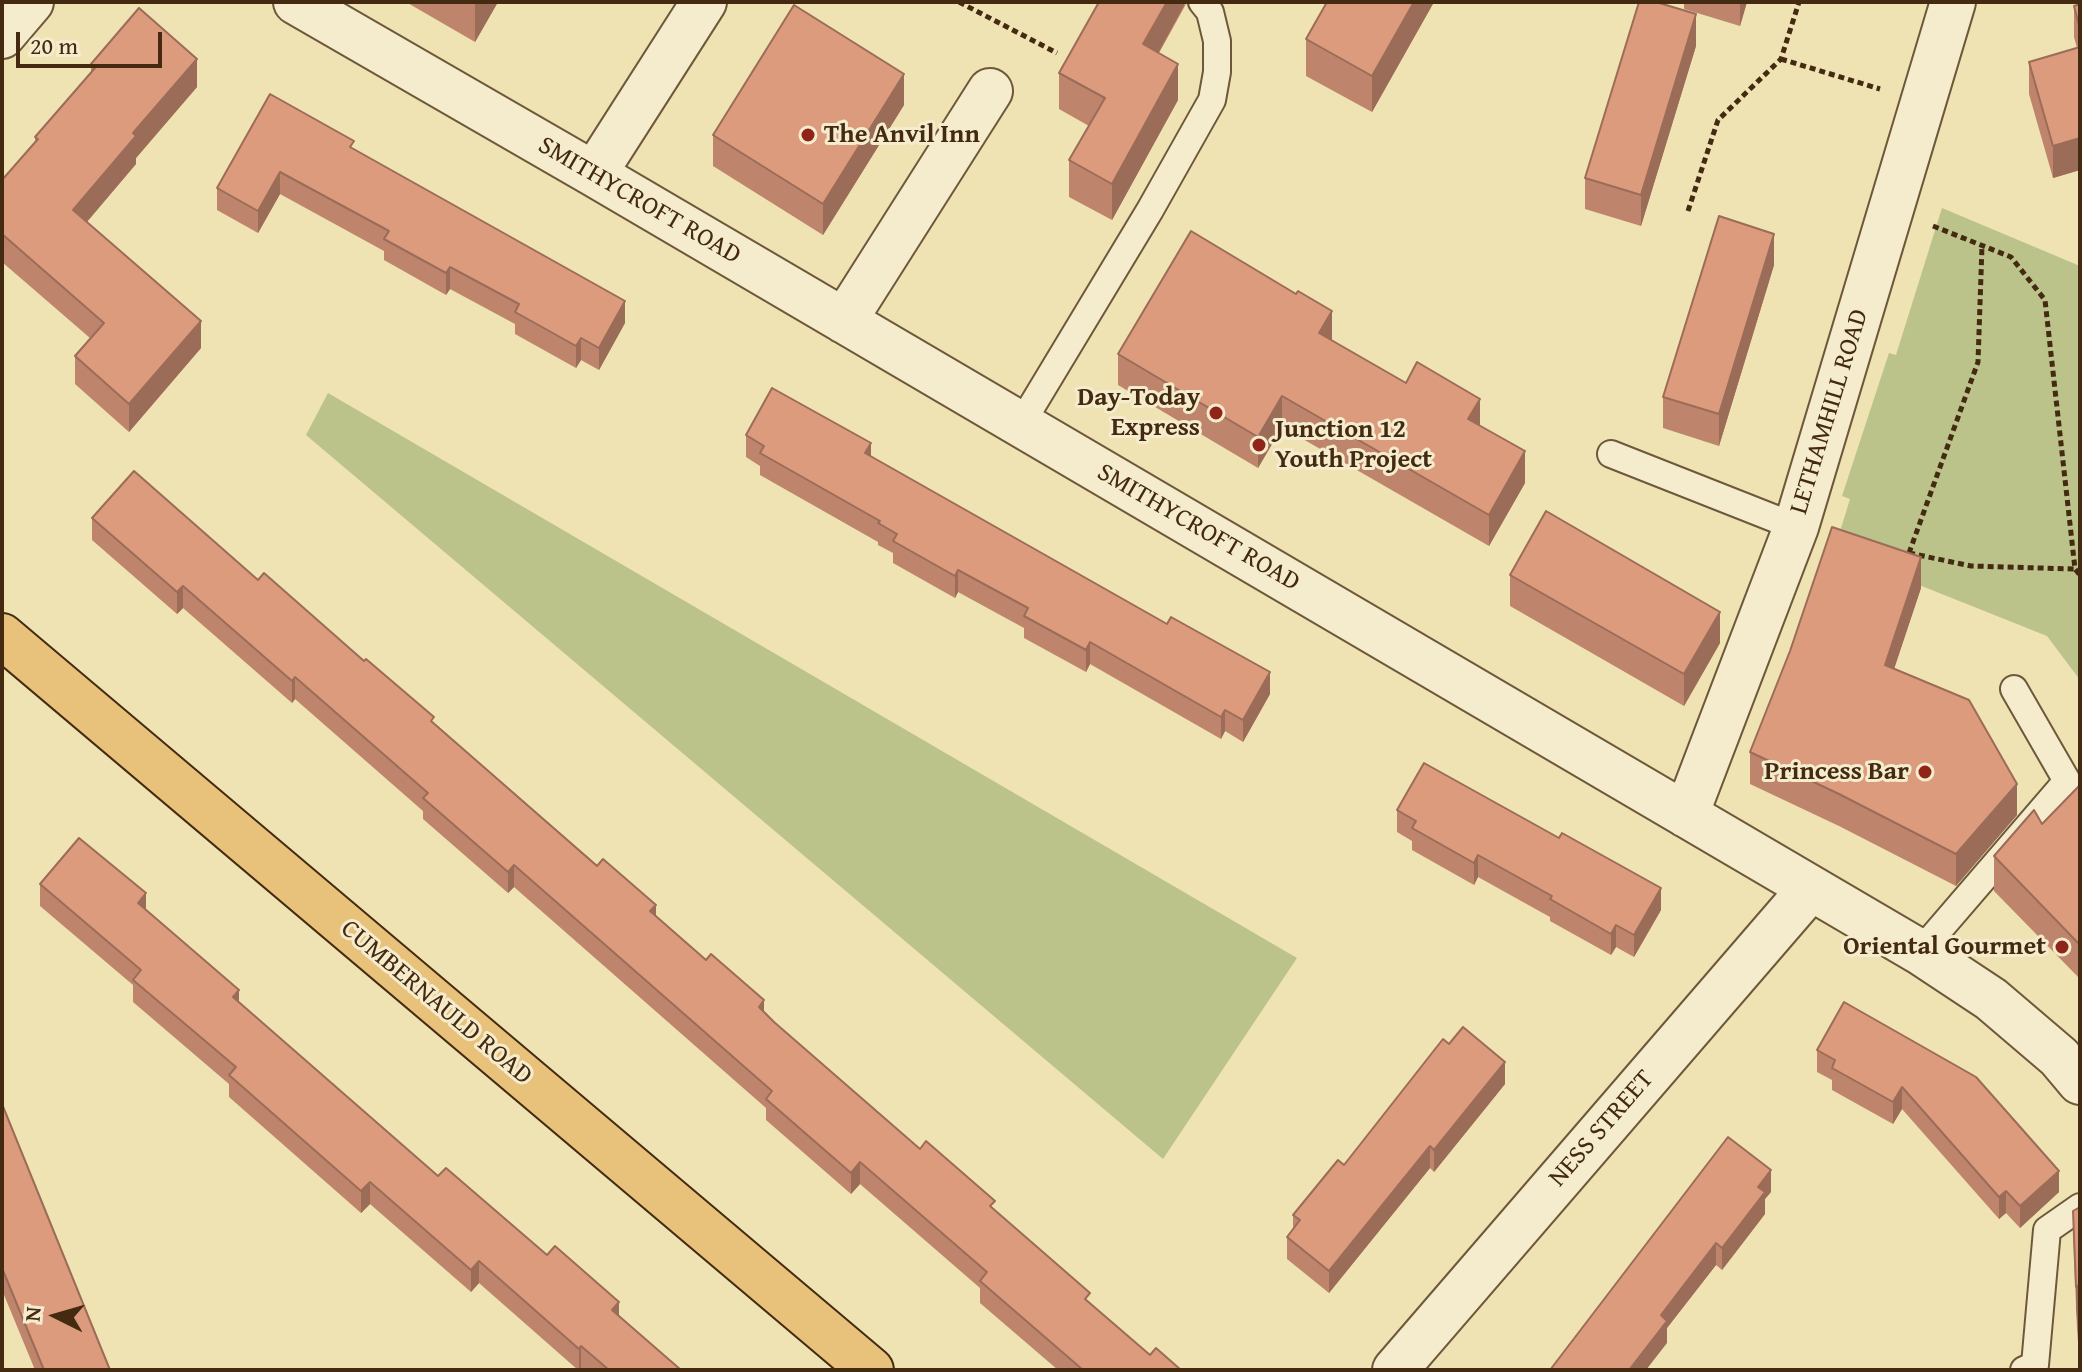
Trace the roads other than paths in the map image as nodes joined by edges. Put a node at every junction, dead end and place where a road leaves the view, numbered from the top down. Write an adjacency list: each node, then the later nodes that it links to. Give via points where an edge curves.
1 (31, 2): 6 (street)
2 (296, 2): 8 (street, SMITHYCROFT ROAD)
3 (704, 2): 8 (street)
4 (1202, 2): 10 (lane, via 1217,41 1212,100)
5 (1953, 2): 12 (street, LETHAMHILL ROAD)
6 (2, 36)
7 (990, 91): 9 (street)
8 (594, 174): 9 (street, SMITHYCROFT ROAD)
9 (844, 321): 10 (street, SMITHYCROFT ROAD)
10 (1021, 424): 15 (street, SMITHYCROFT ROAD)
11 (1611, 454): 12 (lane)
12 (1796, 527): 15 (street, LETHAMHILL ROAD)
13 (2, 636): 20 (main road, CUMBERNAULD ROAD)
14 (2014, 689): 17 (lane, via 2067,781)
15 (1686, 815): 16 (street, SMITHYCROFT ROAD)
16 (1810, 889): 17 (street, SMITHYCROFT ROAD); 21 (street, NESS STREET)
17 (1920, 952): 18 (street, SMITHYCROFT ROAD, via 1991,999)
18 (2080, 1082)
19 (2080, 1207): 22 (lane, via 2047,1230 2035,1365)
20 (871, 1370)
21 (1395, 1370)
22 (2024, 1370)

